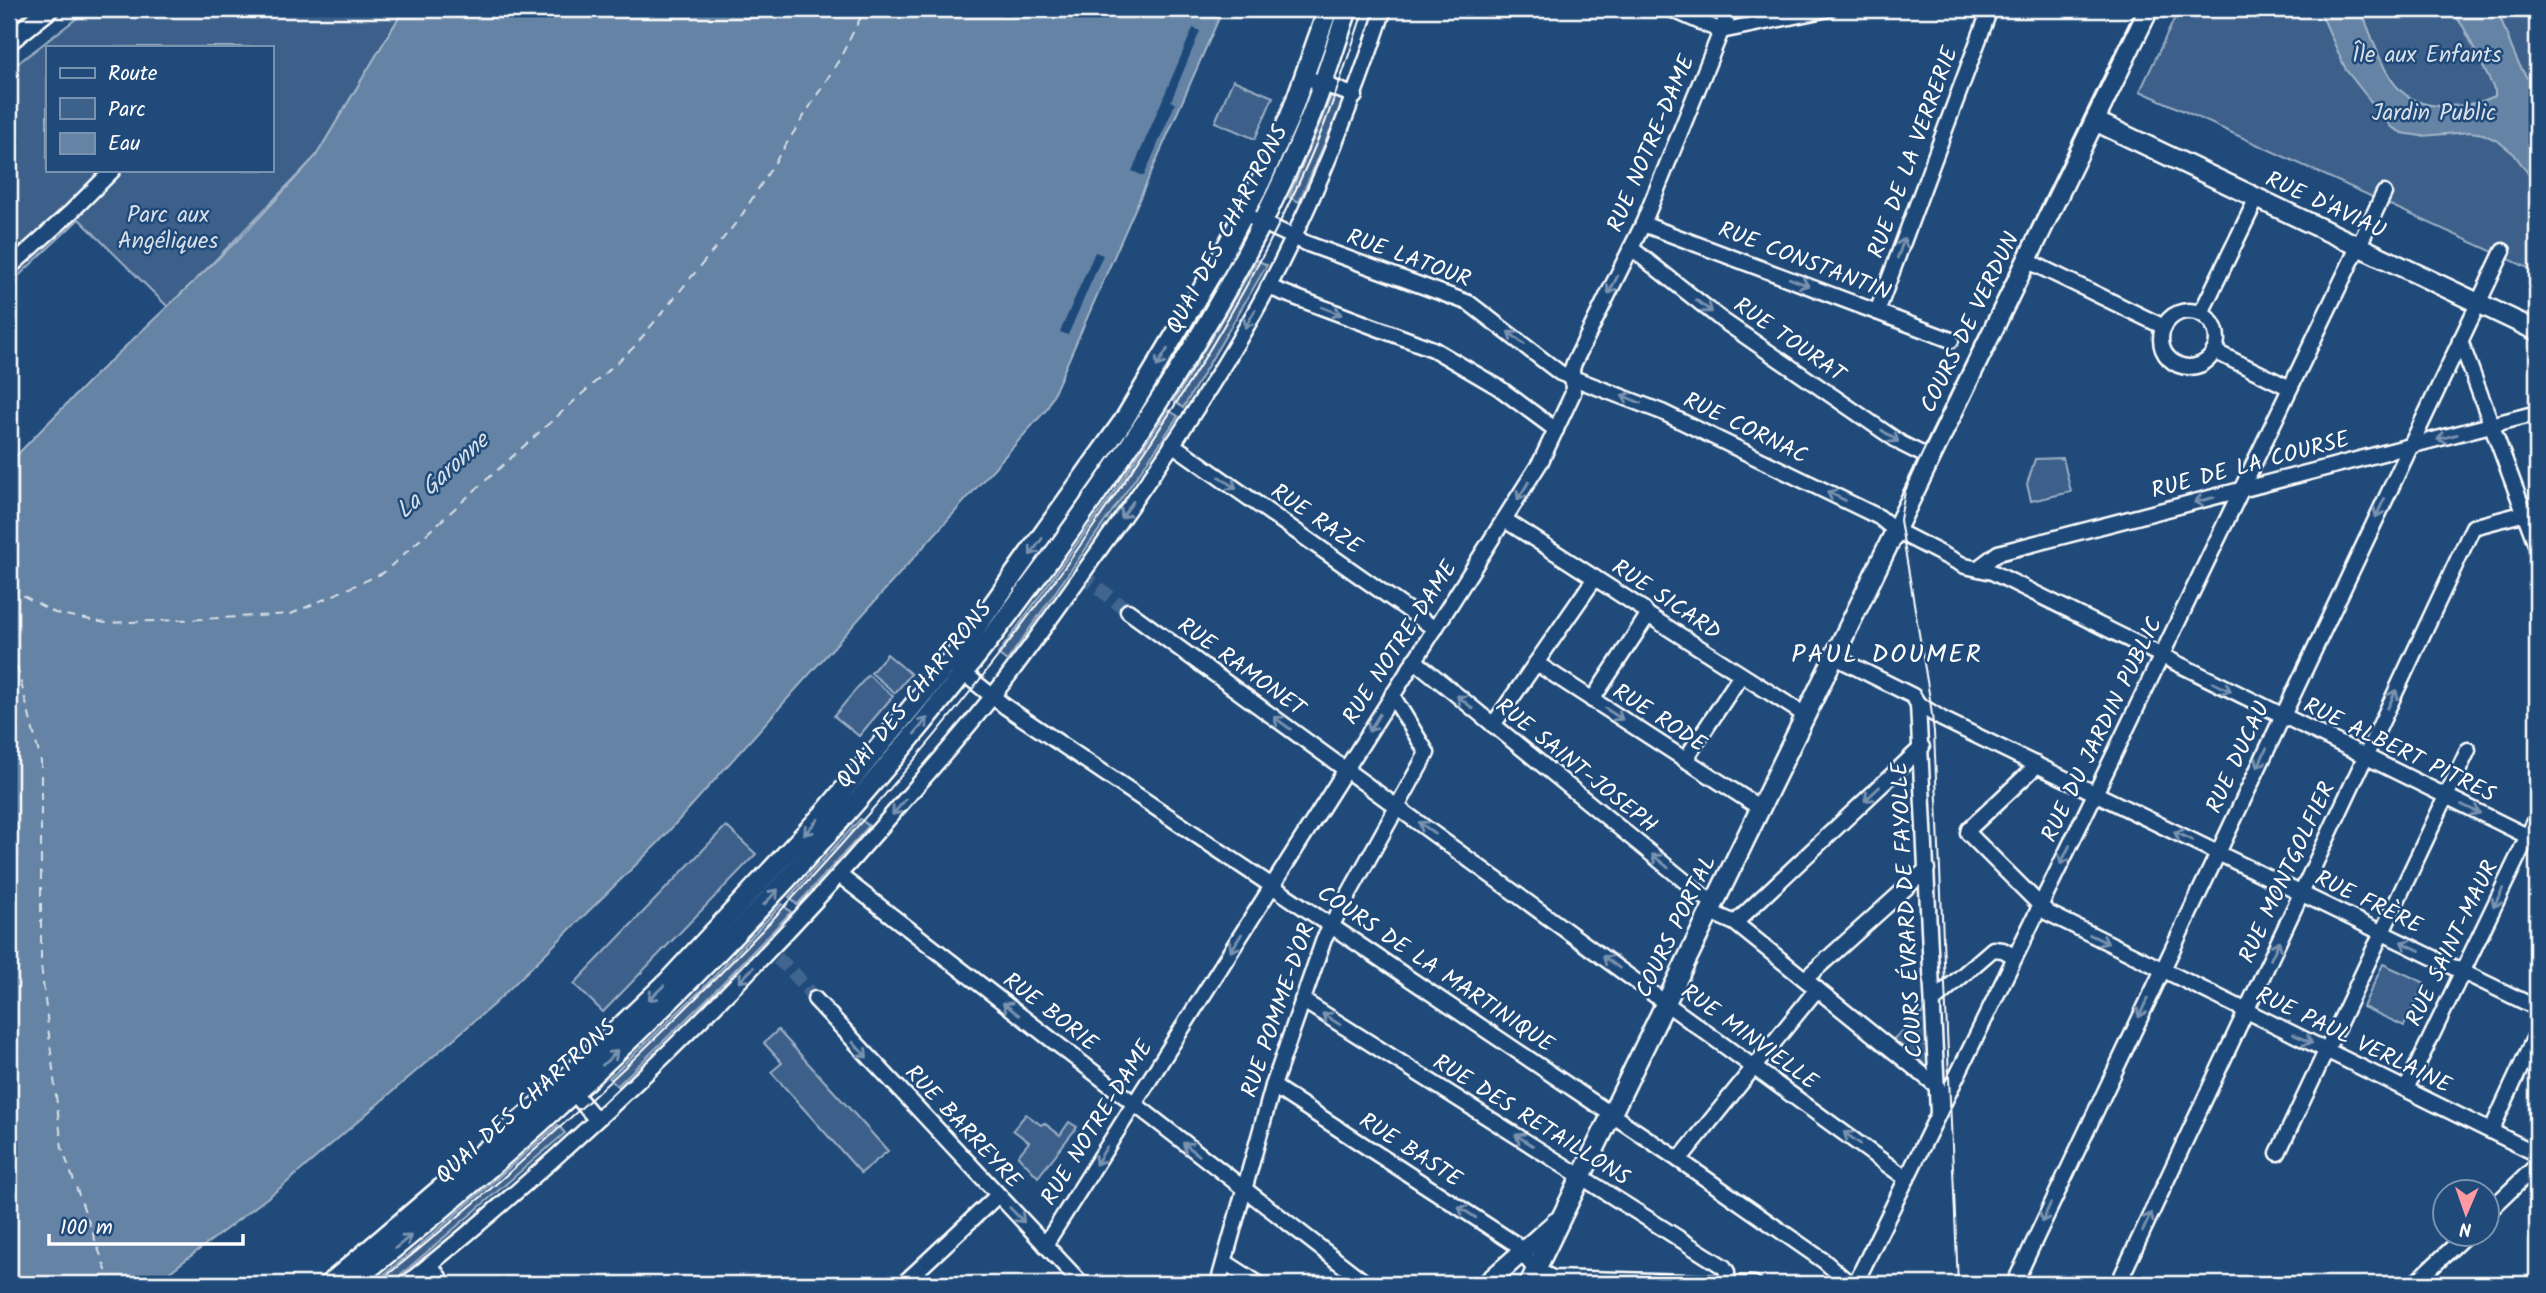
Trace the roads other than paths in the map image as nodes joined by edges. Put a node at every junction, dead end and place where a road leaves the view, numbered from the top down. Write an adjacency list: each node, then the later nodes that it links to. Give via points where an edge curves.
1 (49, 9): 11 (main road)
2 (1328, 9): 12 (main road, QUAI DES CHARTRONS)
3 (1348, 9): 13 (main road, QUAI DES CHARTRONS)
4 (1384, 9): 14 (street)
5 (1671, 9): 10 (street)
6 (1730, 9): 10 (street, RUE NOTRE-DAME)
7 (1829, 9): 10 (street)
8 (1990, 9): 30 (street, RUE DE LA VERRERIE, one-way to 8)
9 (2150, 9): 15 (main road, COURS DE VERDUN)
10 (1721, 31): 21 (street, RUE NOTRE-DAME)
11 (9, 41)
12 (1305, 77): 13 (street); 19 (main road, QUAI DES CHARTRONS)
13 (1322, 84): 14 (street); 20 (main road, QUAI DES CHARTRONS)
14 (1355, 96): 22 (street)
15 (2095, 121): 18 (main road, RUE D'AVIAU); 26 (main road, COURS DE VERDUN)
16 (111, 172): 27 (street)
17 (2384, 193): 23 (street, RUE DU JARDIN PUBLIC)
18 (2257, 198): 23 (main road, RUE D'AVIAU); 31 (street)
19 (1244, 214): 20 (street, RUE LATOUR); 58 (main road, QUAI DES CHARTRONS, one-way to 58, via 1124,420)
20 (1261, 222): 22 (street, RUE LATOUR); 60 (main road, QUAI DES CHARTRONS, via 1142,428)
21 (1643, 224): 24 (street, RUE NOTRE-DAME); 30 (street, RUE CONSTANTIN, one-way to 30)
22 (1293, 237): 28 (street); 37 (street, RUE LATOUR, one-way to 22, via 1560,373 1469,303)
23 (2358, 246): 29 (main road, RUE D'AVIAU); 38 (street, RUE DU JARDIN PUBLIC)
24 (1631, 248): 37 (street, RUE NOTRE-DAME, one-way to 37, via 1574,363); 44 (street, RUE TOURAT, one-way to 44, via 1722,320 1902,444)
25 (2503, 251): 29 (street, RUE DUCAU)
26 (2026, 260): 32 (street); 44 (main road, COURS DE VERDUN)
27 (9, 268)
28 (1268, 287): 41 (street, one-way to 41, via 1433,349 1498,387); 42 (street, one-way to 42)
29 (2478, 303): 33 (main road, RUE D'AVIAU); 35 (street, RUE DUCAU)
30 (1877, 312): 34 (street, RUE CONSTANTIN)
31 (2201, 313): 32 (street, via 2184,311); 36 (street, via 2217,334)
32 (2164, 327): 36 (street, via 2161,344 2177,364 2203,364)
33 (2537, 331)
34 (1951, 340)
35 (2460, 340): 40 (street); 43 (street, RUE DUCAU)
36 (2214, 351): 38 (street)
37 (1572, 376): 41 (street, RUE NOTRE-DAME, via 1573,393); 48 (street, RUE CORNAC, one-way to 37, via 1878,517 1662,412)
38 (2290, 388): 45 (street, RUE DU JARDIN PUBLIC)
39 (2537, 413): 40 (street, RUE DE LA COURSE)
40 (2492, 425): 43 (street, RUE DE LA COURSE, one-way to 43); 46 (street)
41 (1556, 430): 47 (street, RUE NOTRE-DAME, one-way to 47)
42 (1172, 444): 54 (street, RUE RAZE, one-way to 54); 63 (street, one-way to 63)
43 (2410, 446): 45 (street, RUE DE LA COURSE); 67 (street, RUE DUCAU, one-way to 67)
44 (1930, 458): 48 (main road, COURS DE VERDUN)
45 (2241, 490): 50 (street, RUE DE LA COURSE, one-way to 50, via 1998,554); 56 (street, RUE DU JARDIN PUBLIC)
46 (2531, 511): 49 (street); 71 (street, RUE MONTGOLFIER, one-way to 46, via 2473,527)
47 (1505, 520): 51 (street, RUE SICARD); 54 (street, RUE NOTRE-DAME)
48 (1895, 530): 50 (street, RUE CORNAC, via 1965,566); 55 (main road, COURS DE VERDUN)
49 (2537, 547)
50 (1978, 568): 56 (street, RUE ALBERT PITRES)
51 (1595, 578): 53 (street, RUE SICARD); 59 (street)
52 (1128, 611): 74 (street, RUE RAMONET, one-way to 52)
53 (1648, 615): 61 (street, RUE SICARD); 64 (street)
54 (1435, 629): 57 (street, RUE NOTRE-DAME)
55 (1833, 656): 65 (street, RUE FRÈRE, via 1913,696); 66 (main road, COURS PORTAL)
56 (2161, 656): 67 (street, RUE ALBERT PITRES, one-way to 67); 75 (street, RUE DU JARDIN PUBLIC)
57 (1414, 660): 62 (street, RUE NOTRE-DAME); 68 (street, RUE SAINT-JOSEPH, one-way to 57)
58 (950, 662): 60 (street, COURS DE LA MARTINIQUE); 106 (main road, QUAI DES CHARTRONS, one-way to 106, via 825,812)
59 (1536, 663): 64 (street, RUE RODE); 68 (street)
60 (965, 674): 63 (street, COURS DE LA MARTINIQUE); 106 (main road, QUAI DES CHARTRONS, one-way to 60, via 680,991 775,893)
61 (1741, 675): 66 (street, RUE SICARD); 72 (street)
62 (1392, 695): 74 (street, RUE NOTRE-DAME, one-way to 74); 77 (street, RUE POMME-D'OR, via 1427,753)
63 (992, 696): 83 (street, one-way to 83); 84 (street, COURS DE LA MARTINIQUE)
64 (1592, 699): 72 (street, RUE RODE, one-way to 72)
65 (1918, 704): 69 (street, COURS ÉVRARD DE FAYOLLE); 73 (street, RUE FRÈRE)
66 (1805, 715): 78 (main road, COURS PORTAL)
67 (2282, 716): 71 (street, RUE ALBERT PITRES); 81 (street, RUE DUCAU, one-way to 81)
68 (1493, 725): 87 (street, RUE SAINT-JOSEPH, one-way to 68)
69 (1922, 747): 82 (street, COURS ÉVRARD DE FAYOLLE); 88 (street, one-way to 88)
70 (2468, 750): 76 (street)
71 (2365, 757): 76 (street, RUE ALBERT PITRES); 85 (street, RUE MONTGOLFIER)
72 (1685, 760): 78 (street, RUE RODE)
73 (2036, 764): 75 (street, RUE FRÈRE); 86 (street, RUE PAUL VERLAINE, via 1969,829 1970,838)
74 (1345, 769): 77 (street, RUE RAMONET); 84 (street, RUE NOTRE-DAME)
75 (2095, 794): 81 (street, RUE FRÈRE, one-way to 75); 86 (street, RUE DU JARDIN PUBLIC, one-way to 86)
76 (2446, 797): 80 (street, RUE ALBERT PITRES, one-way to 80); 90 (street)
77 (1397, 806): 89 (street, RUE POMME-D'OR); 98 (street, RUE MINVIELLE, one-way to 77)
78 (1760, 808): 87 (main road, COURS PORTAL)
79 (2537, 817): 80 (street, RUE SAINT-MAUR)
80 (2532, 839): 93 (street, RUE SAINT-MAUR, one-way to 93)
81 (2217, 853): 85 (street, RUE FRÈRE); 92 (street, RUE DUCAU)
82 (1927, 869): 94 (street); 97 (street, COURS ÉVRARD DE FAYOLLE)
83 (839, 875): 108 (street, RUE BORIE, one-way to 83); 111 (street, one-way to 111, via 774,955)
84 (1272, 885): 89 (street, COURS DE LA MARTINIQUE); 108 (street, RUE NOTRE-DAME, one-way to 108)
85 (2301, 894): 90 (street, RUE FRÈRE); 100 (street, RUE MONTGOLFIER, one-way to 85)
86 (2040, 906): 91 (street, RUE DU JARDIN PUBLIC); 92 (street, RUE PAUL VERLAINE, one-way to 92)
87 (1712, 907): 88 (street, RUE SAINT-JOSEPH); 98 (main road, COURS PORTAL)
88 (1735, 923): 94 (street, RUE SAINT-JOSEPH)
89 (1330, 925): 96 (street, RUE POMME-D'OR); 109 (street, COURS DE LA MARTINIQUE)
90 (2382, 933): 93 (street, RUE FRÈRE, one-way to 90); 102 (street)
91 (2015, 957): 97 (street, via 1993,949); 110 (street, RUE DU JARDIN PUBLIC)
92 (2162, 969): 100 (street, RUE PAUL VERLAINE); 143 (street, RUE DUCAU, one-way to 143)
93 (2463, 972): 99 (street, RUE FRÈRE); 107 (street, RUE SAINT-MAUR)
94 (1811, 984): 103 (street); 105 (street, RUE SAINT-JOSEPH)
95 (814, 999): 120 (street, RUE BARREYRE, one-way to 120)
96 (1302, 1000): 104 (street, RUE POMME-D'OR); 117 (street, RUE DES RETAILLONS, one-way to 96)
97 (1933, 1001): 105 (street, COURS ÉVRARD DE FAYOLLE)
98 (1666, 1003): 103 (street, RUE MINVIELLE); 109 (main road, COURS PORTAL)
99 (2537, 1009)
100 (2246, 1011): 102 (street, RUE PAUL VERLAINE, one-way to 102); 144 (street, RUE MONTGOLFIER, one-way to 100)
101 (2537, 1032): 112 (street)
102 (2326, 1050): 107 (street, RUE PAUL VERLAINE); 113 (street)
103 (1754, 1067): 115 (street); 118 (street, RUE MINVIELLE, one-way to 103)
104 (1273, 1086): 119 (street, RUE POMME-D'OR); 125 (street, RUE BASTE, one-way to 104)
105 (1937, 1086): 110 (street, COURS ÉVRARD DE FAYOLLE)
106 (569, 1087): 111 (street); 132 (main road, QUAI DES CHARTRONS); 133 (main road, QUAI DES CHARTRONS, one-way to 106, via 407,1239)
107 (2406, 1089): 112 (street, RUE PAUL VERLAINE)
108 (1134, 1104): 119 (street, RUE BORIE, one-way to 108); 123 (street, RUE NOTRE-DAME, one-way to 123)
109 (1612, 1114): 115 (street, COURS DE LA MARTINIQUE); 117 (main road, COURS PORTAL)
110 (1938, 1115): 118 (street, RUE DU JARDIN PUBLIC)
111 (596, 1119): 127 (street)
112 (2491, 1131): 114 (street, RUE PAUL VERLAINE)
113 (2278, 1153)
114 (2537, 1154)
115 (1679, 1160): 142 (street, COURS DE LA MARTINIQUE)
116 (2537, 1165): 121 (street)
117 (1581, 1177): 122 (main road, COURS PORTAL); 131 (street, RUE DES RETAILLONS, via 1724,1267)
118 (1907, 1179): 142 (street, RUE DU JARDIN PUBLIC)
119 (1245, 1191): 126 (street, RUE POMME-D'OR); 139 (street, RUE BORIE)
120 (998, 1195): 123 (street, RUE BARREYRE, one-way to 123); 135 (street)
121 (2500, 1201)
122 (1562, 1217): 125 (main road, COURS PORTAL); 128 (main road, COURS PORTAL)
123 (1045, 1244): 136 (street, RUE BARREYRE)
124 (2452, 1248): 145 (street)
125 (1522, 1252): 128 (street, RUE BASTE); 140 (main road, COURS PORTAL)
126 (1225, 1262): 137 (street, RUE POMME-D'OR); 138 (street)
127 (430, 1264): 129 (street); 134 (street)
128 (1532, 1277): 130 (street)
129 (443, 1283)
130 (1684, 1283): 131 (street)
131 (1727, 1283): 141 (street)
132 (329, 1284)
133 (350, 1284)
134 (406, 1284)
135 (903, 1284)
136 (1082, 1284)
137 (1218, 1284)
138 (1259, 1284)
139 (1367, 1284)
140 (1486, 1284)
141 (1754, 1284)
142 (1853, 1284)
143 (2014, 1284)
144 (2118, 1284)
145 (2414, 1284)

